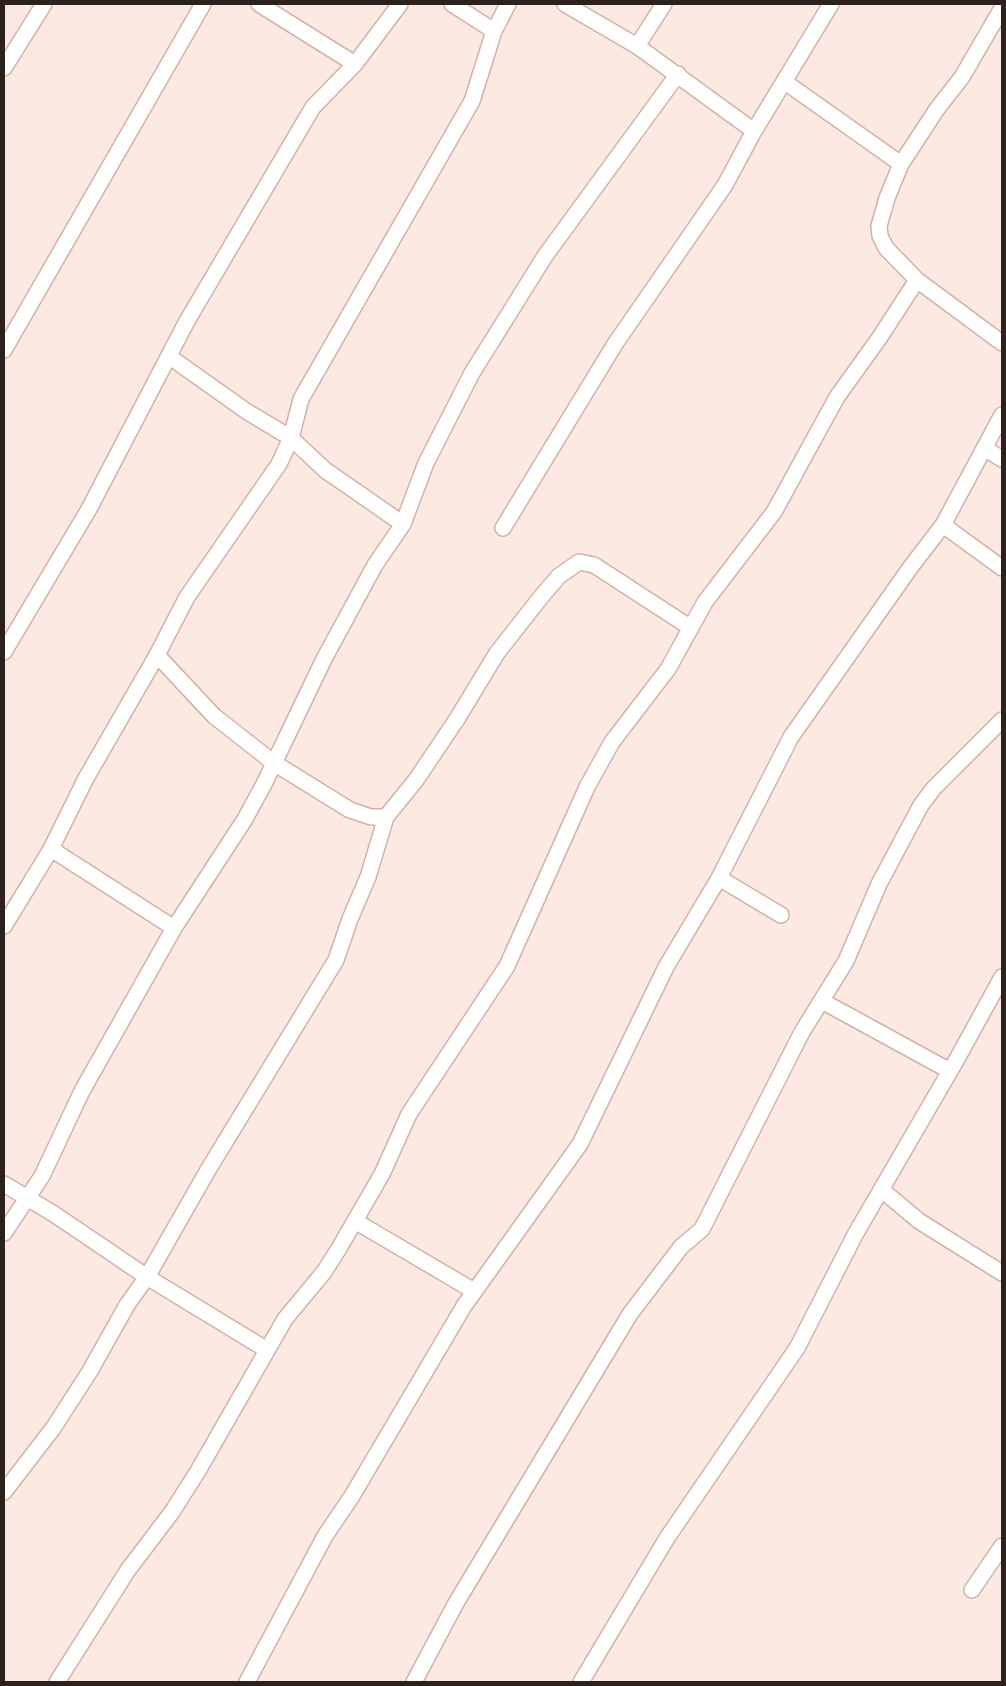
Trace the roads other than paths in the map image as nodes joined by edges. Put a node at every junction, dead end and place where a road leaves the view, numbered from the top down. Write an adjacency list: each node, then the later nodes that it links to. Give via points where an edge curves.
1 (44, 4): 14 (street)
2 (203, 4): 21 (street)
3 (259, 4): 13 (street)
4 (400, 4): 13 (street)
5 (452, 4): 11 (street)
6 (508, 4): 11 (street)
7 (565, 4): 12 (street)
8 (664, 4): 12 (street)
9 (832, 4): 16 (street)
10 (1002, 8): 18 (street, via 962,77)
11 (494, 31): 24 (street, via 472,101 302,399)
12 (637, 46): 15 (street)
13 (355, 64): 22 (street, via 312,107 187,322)
14 (4, 68)
15 (678, 74): 17 (street); 27 (street, via 545,256 472,373 426,463)
16 (786, 82): 17 (street); 18 (street)
17 (754, 131): 29 (street, via 725,185 615,344)
18 (901, 164): 19 (street, via 883,212 880,236 886,248)
19 (917, 280): 20 (street); 31 (street, via 837,396 774,512 705,602)
20 (1002, 343)
21 (4, 350)
22 (170, 357): 24 (street, via 246,411); 32 (street, via 88,509)
23 (1002, 415): 25 (street)
24 (291, 438): 27 (street, via 325,470); 33 (street, via 264,488 187,598)
25 (984, 448): 26 (street); 28 (street)
26 (1002, 459)
27 (403, 524): 35 (street, via 375,565 342,626)
28 (943, 525): 30 (street); 38 (street, via 795,730)
29 (503, 528)
30 (1002, 568)
31 (691, 628): 36 (street, via 594,565 579,562 559,576 498,652 416,780); 48 (street, via 668,669 612,742 587,787 508,966 409,1114 382,1174)
32 (4, 652)
33 (157, 655): 35 (street, via 214,716); 37 (street, via 85,780)
34 (1002, 720): 43 (street, via 921,805 879,884 846,961)
35 (274, 763): 36 (street, via 350,810 371,817); 41 (street, via 245,819)
36 (386, 817): 51 (street, via 368,877 336,960)
37 (51, 849): 40 (street); 41 (street)
38 (720, 878): 39 (street); 52 (street, via 666,968 580,1144)
39 (780, 915)
40 (4, 926)
41 (174, 928): 47 (street, via 82,1091 42,1176)
42 (1002, 977): 44 (street)
43 (822, 1001): 44 (street); 59 (street, via 774,1084 702,1229 681,1247 630,1314 456,1604)
44 (950, 1071): 46 (street)
45 (4, 1184): 47 (street)
46 (882, 1190): 50 (street, via 919,1221); 60 (street, via 841,1260 797,1348 667,1538)
47 (25, 1198): 49 (street); 51 (street)
48 (355, 1222): 52 (street); 53 (street, via 324,1272 304,1292)
49 (4, 1233)
50 (1002, 1273)
51 (148, 1277): 53 (street); 54 (street, via 127,1305 74,1396)
52 (474, 1291): 58 (street, via 325,1536)
53 (267, 1350): 57 (street, via 172,1512 128,1570)
54 (4, 1492)
55 (1002, 1546): 56 (street)
56 (972, 1590)
57 (57, 1682)
58 (247, 1682)
59 (414, 1682)
60 (581, 1682)

